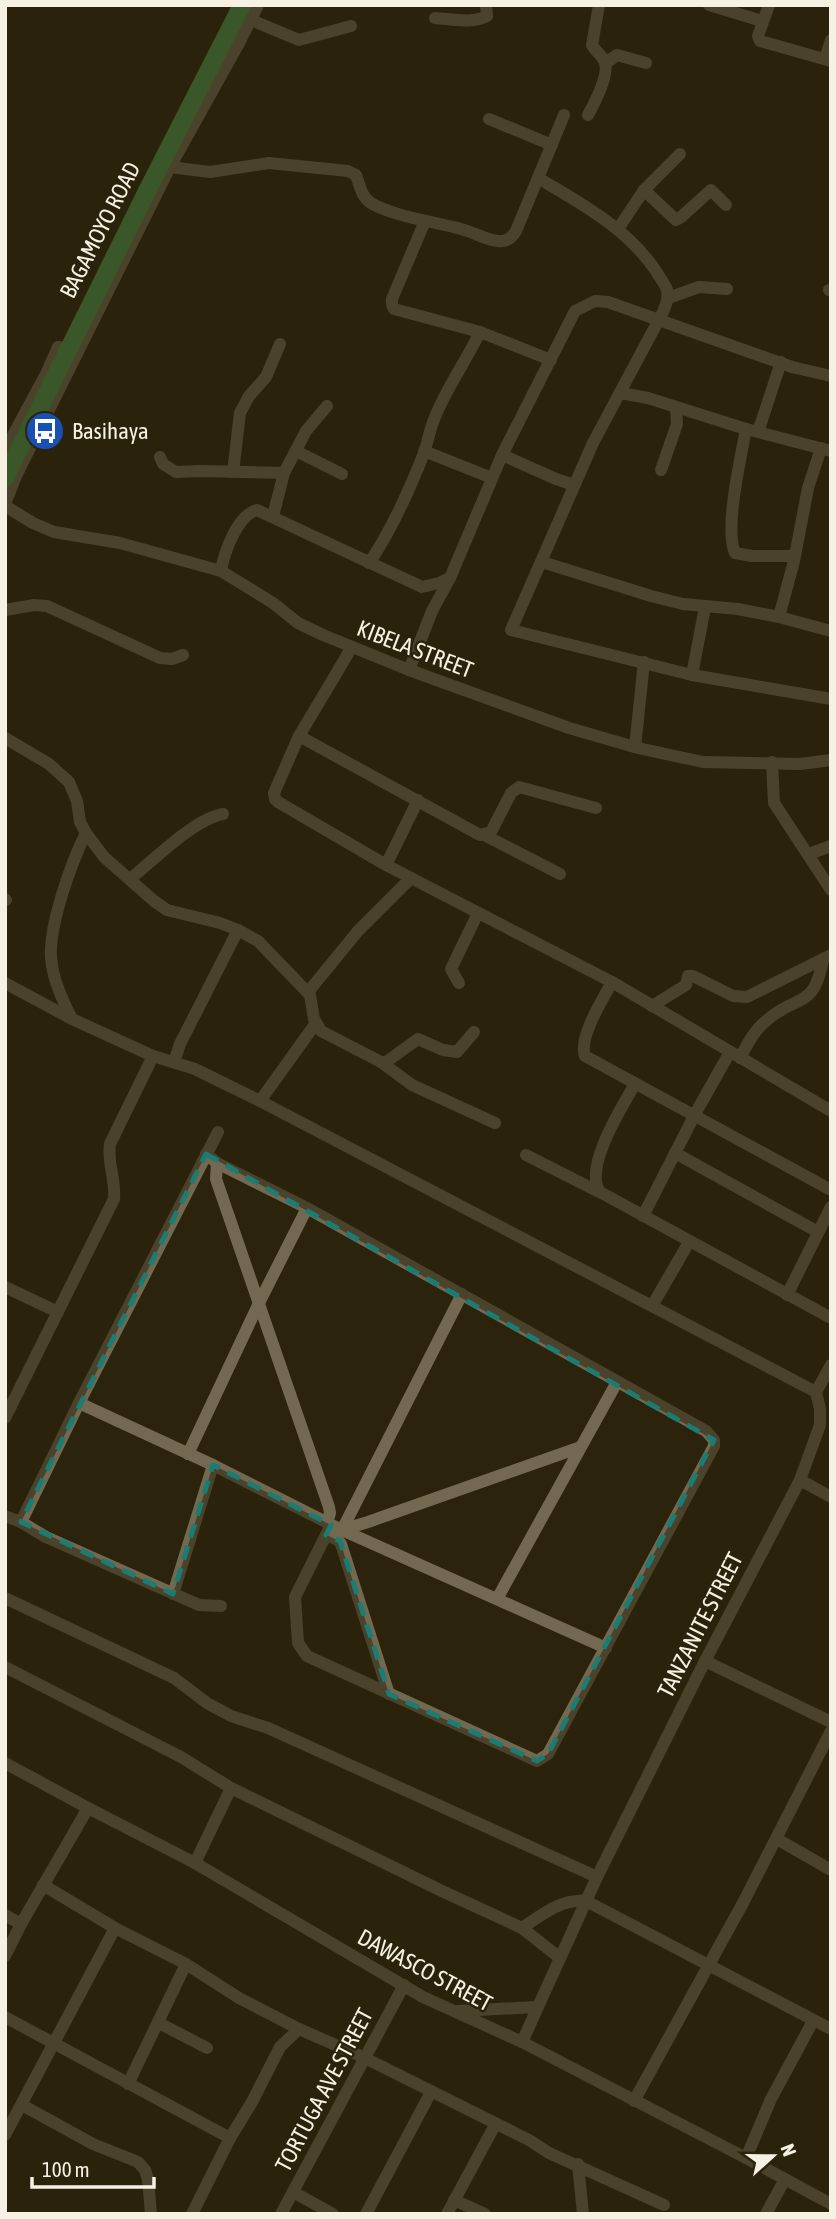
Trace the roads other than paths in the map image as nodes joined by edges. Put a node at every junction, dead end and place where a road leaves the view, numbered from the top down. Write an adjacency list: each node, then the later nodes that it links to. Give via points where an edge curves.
1 (258, 5): 6 (street)
2 (486, 5): 7 (street, via 484,19)
3 (599, 5): 11 (street, via 592,45)
4 (709, 5): 8 (street)
5 (769, 5): 8 (street)
6 (246, 13): 9 (street, via 299,40); 19 (street); 30 (highway, BAGAMOYO ROAD)
7 (435, 18)
8 (762, 21): 12 (street, via 760,41)
9 (351, 26)
10 (831, 40): 12 (street)
11 (604, 60): 13 (street, via 617,55); 15 (street, via 605,72)
12 (828, 60)
13 (646, 63)
14 (564, 115): 17 (street)
15 (588, 115)
16 (489, 118): 17 (street)
17 (552, 145): 20 (street)
18 (680, 154): 21 (street)
19 (170, 167): 23 (street, via 210,172 269,163 348,171 356,175 370,203); 51 (street)
20 (538, 178): 23 (street, via 516,231 505,241); 24 (street)
21 (644, 190): 22 (street, via 676,220 711,190); 24 (street)
22 (726, 205)
23 (425, 220): 28 (street, via 392,299 393,307)
24 (618, 229): 26 (street, via 649,261)
25 (727, 289): 26 (street, via 699,287)
26 (668, 298): 27 (street)
27 (659, 320): 31 (street, via 595,301 575,312); 32 (street); 34 (street)
28 (480, 332): 31 (street); 41 (street, via 447,389)
29 (280, 344): 45 (street, via 266,377 240,413)
30 (69, 348): 38 (street, via 58,347); 48 (highway, BAGAMOYO ROAD)
31 (551, 360): 42 (street)
32 (781, 362): 33 (street); 37 (street, via 760,426)
33 (831, 376)
34 (620, 393): 36 (street); 50 (street)
35 (327, 406): 40 (street)
36 (676, 407): 37 (street); 44 (street, via 677,424)
37 (751, 430): 39 (street); 53 (street, via 735,499 731,545 735,553 752,556)
38 (5, 450)
39 (826, 450): 53 (street, via 808,488)
40 (296, 451): 46 (street); 47 (street)
41 (424, 451): 49 (street); 55 (street)
42 (502, 455): 49 (street); 50 (street)
43 (160, 457): 45 (street, via 176,472)
44 (661, 470)
45 (233, 472): 46 (street)
46 (284, 473): 52 (street)
47 (342, 474)
48 (5, 478)
49 (492, 478): 57 (street)
50 (574, 485): 54 (street)
51 (5, 505): 56 (street, KIBELA STREET, via 54,531 120,543)
52 (274, 516): 55 (street); 56 (street, via 257,510 248,513 225,551)
53 (794, 556): 62 (street)
54 (542, 562): 59 (street, via 651,596); 66 (street, via 511,630)
55 (369, 564): 58 (street)
56 (221, 571): 64 (street, KIBELA STREET, via 298,623)
57 (450, 578): 58 (street); 61 (street)
58 (422, 587): 61 (street)
59 (705, 607): 62 (street); 68 (street)
60 (5, 610): 65 (street, via 47,606 160,658)
61 (432, 611): 67 (street)
62 (779, 617): 63 (street)
63 (831, 631)
64 (352, 648): 67 (street, KIBELA STREET); 70 (street)
65 (183, 655)
66 (644, 662): 68 (street); 72 (street)
67 (409, 670): 72 (street, KIBELA STREET)
68 (692, 675): 69 (street)
69 (831, 699)
70 (299, 736): 75 (street); 82 (street, via 275,799)
71 (5, 738): 78 (street, via 49,764 69,782)
72 (635, 747): 74 (street, KIBELA STREET, via 703,762)
73 (831, 760): 74 (street, KIBELA STREET)
74 (772, 762): 81 (street, via 774,803)
75 (418, 800): 79 (street); 82 (street)
76 (596, 808): 79 (street, via 519,787 511,793 494,829)
77 (223, 814): 85 (street, via 198,823)
78 (86, 833): 85 (street, via 104,857); 95 (street, via 66,885 51,956 55,983)
79 (484, 835): 83 (street)
80 (831, 846): 81 (street)
81 (808, 854): 86 (street)
82 (386, 865): 84 (street)
83 (560, 874)
84 (411, 878): 87 (street); 93 (street, via 358,931)
85 (130, 879): 88 (street, via 167,910)
86 (831, 890)
87 (478, 913): 90 (street); 92 (street, via 450,969)
88 (238, 930): 93 (street, via 258,941); 100 (street)
89 (827, 957): 94 (street, via 747,997 733,996 688,976 686,985); 98 (street, via 811,993 766,1020)
90 (612, 982): 94 (street); 102 (street, via 583,1050 585,1056)
91 (5, 983): 95 (street)
92 (459, 983)
93 (308, 992): 96 (street)
94 (652, 1006): 98 (street)
95 (72, 1019): 99 (street)
96 (316, 1023): 101 (street, via 321,1031); 103 (street)
97 (474, 1032): 101 (street, via 457,1052 418,1039)
98 (735, 1055): 104 (street); 105 (street)
99 (153, 1056): 100 (street); 124 (street, via 110,1144 114,1199)
100 (174, 1062): 103 (street)
101 (381, 1062): 106 (street, via 412,1085)
102 (635, 1084): 105 (street); 113 (street, via 598,1159 595,1182)
103 (260, 1101): 123 (street)
104 (831, 1111)
105 (695, 1114): 108 (street); 112 (street)
106 (495, 1123)
107 (218, 1132): 109 (street)
108 (675, 1153): 116 (street); 117 (street)
109 (205, 1154): 111 (street); 129 (street)
110 (526, 1155): 113 (street)
111 (217, 1163): 115 (street); 122 (street, via 216,1179)
112 (831, 1190)
113 (605, 1195): 116 (street)
114 (831, 1207): 117 (street)
115 (307, 1208): 120 (street); 122 (street)
116 (643, 1216): 118 (street)
117 (818, 1232): 121 (street)
118 (689, 1242): 121 (street); 123 (street)
119 (5, 1287): 124 (street)
120 (461, 1294): 127 (street); 138 (street)
121 (787, 1295): 125 (street)
122 (259, 1303): 132 (street); 138 (street)
123 (652, 1306): 128 (street)
124 (58, 1312): 130 (street)
125 (831, 1318)
126 (831, 1365): 128 (street)
127 (617, 1382): 131 (street); 143 (street, via 706,1431 714,1440)
128 (816, 1392): 134 (street, TANZANITE STREET, via 820,1425)
129 (79, 1404): 132 (street); 137 (street)
130 (5, 1418)
131 (578, 1448): 138 (street, via 368,1522); 141 (street)
132 (188, 1454): 133 (street)
133 (213, 1465): 138 (street); 139 (street)
134 (800, 1479): 135 (street); 144 (street, TANZANITE STREET)
135 (831, 1497)
136 (5, 1516): 137 (street)
137 (21, 1522): 139 (street)
138 (334, 1527): 141 (street); 146 (street); 146 (street, via 295,1597 298,1643 307,1656)
139 (173, 1594): 142 (street, via 199,1605)
140 (5, 1598): 155 (street, via 174,1678 232,1716 268,1728)
141 (497, 1599): 143 (street)
142 (221, 1606)
143 (606, 1648): 146 (street, via 548,1754 537,1761)
144 (705, 1661): 147 (street); 155 (street, TANZANITE STREET)
145 (5, 1667): 150 (street, via 181,1756)
146 (389, 1694)
147 (831, 1722)
148 (831, 1731): 152 (street)
149 (5, 1763): 151 (street, DAWASCO STREET)
150 (231, 1788): 153 (street); 161 (street)
151 (88, 1808): 153 (street, DAWASCO STREET); 156 (street)
152 (777, 1839): 154 (street); 165 (street)
153 (195, 1863): 166 (street, DAWASCO STREET)
154 (831, 1870)
155 (597, 1877): 157 (street, TANZANITE STREET)
156 (43, 1885): 159 (street); 160 (street)
157 (586, 1901): 161 (street, via 560,1904); 163 (street, TANZANITE STREET); 165 (street)
158 (5, 1915): 159 (street)
159 (21, 1924): 162 (street)
160 (115, 1928): 164 (street); 175 (street)
161 (522, 1928): 163 (street)
162 (5, 1956)
163 (560, 1958): 167 (street, TANZANITE STREET)
164 (186, 1964): 171 (street); 172 (street)
165 (708, 1966): 170 (street); 180 (street)
166 (404, 1985): 168 (street, DAWASCO STREET); 177 (street, TORTUGA AVE STREET)
167 (537, 2007): 168 (street); 174 (street, TANZANITE STREET)
168 (454, 2011): 174 (street, DAWASCO STREET)
169 (5, 2017): 175 (street)
170 (813, 2021): 173 (street); 185 (street)
171 (159, 2023): 176 (street); 178 (street)
172 (299, 2029): 177 (street); 184 (street, via 280,2047)
173 (831, 2029)
174 (522, 2042): 180 (street, DAWASCO STREET)
175 (53, 2044): 178 (street); 181 (street)
176 (207, 2048)
177 (365, 2058): 179 (street); 188 (street, TORTUGA AVE STREET)
178 (128, 2084): 184 (street)
179 (431, 2092): 182 (street); 196 (street)
180 (634, 2101): 185 (street, DAWASCO STREET)
181 (22, 2105): 183 (street); 192 (street, via 142,2165)
182 (495, 2125): 186 (street); 189 (street)
183 (5, 2135)
184 (230, 2137): 193 (street)
185 (746, 2158): 187 (street, DAWASCO STREET)
186 (578, 2164): 191 (street); 199 (street)
187 (785, 2179): 190 (street, DAWASCO STREET); 200 (street)
188 (293, 2192): 194 (street, TORTUGA AVE STREET); 195 (street)
189 (454, 2200): 197 (street); 198 (street)
190 (831, 2204)
191 (664, 2206)
192 (151, 2214)
193 (192, 2214)
194 (281, 2214)
195 (332, 2214)
196 (366, 2214)
197 (447, 2214)
198 (485, 2214)
199 (583, 2214)
200 (766, 2214)

